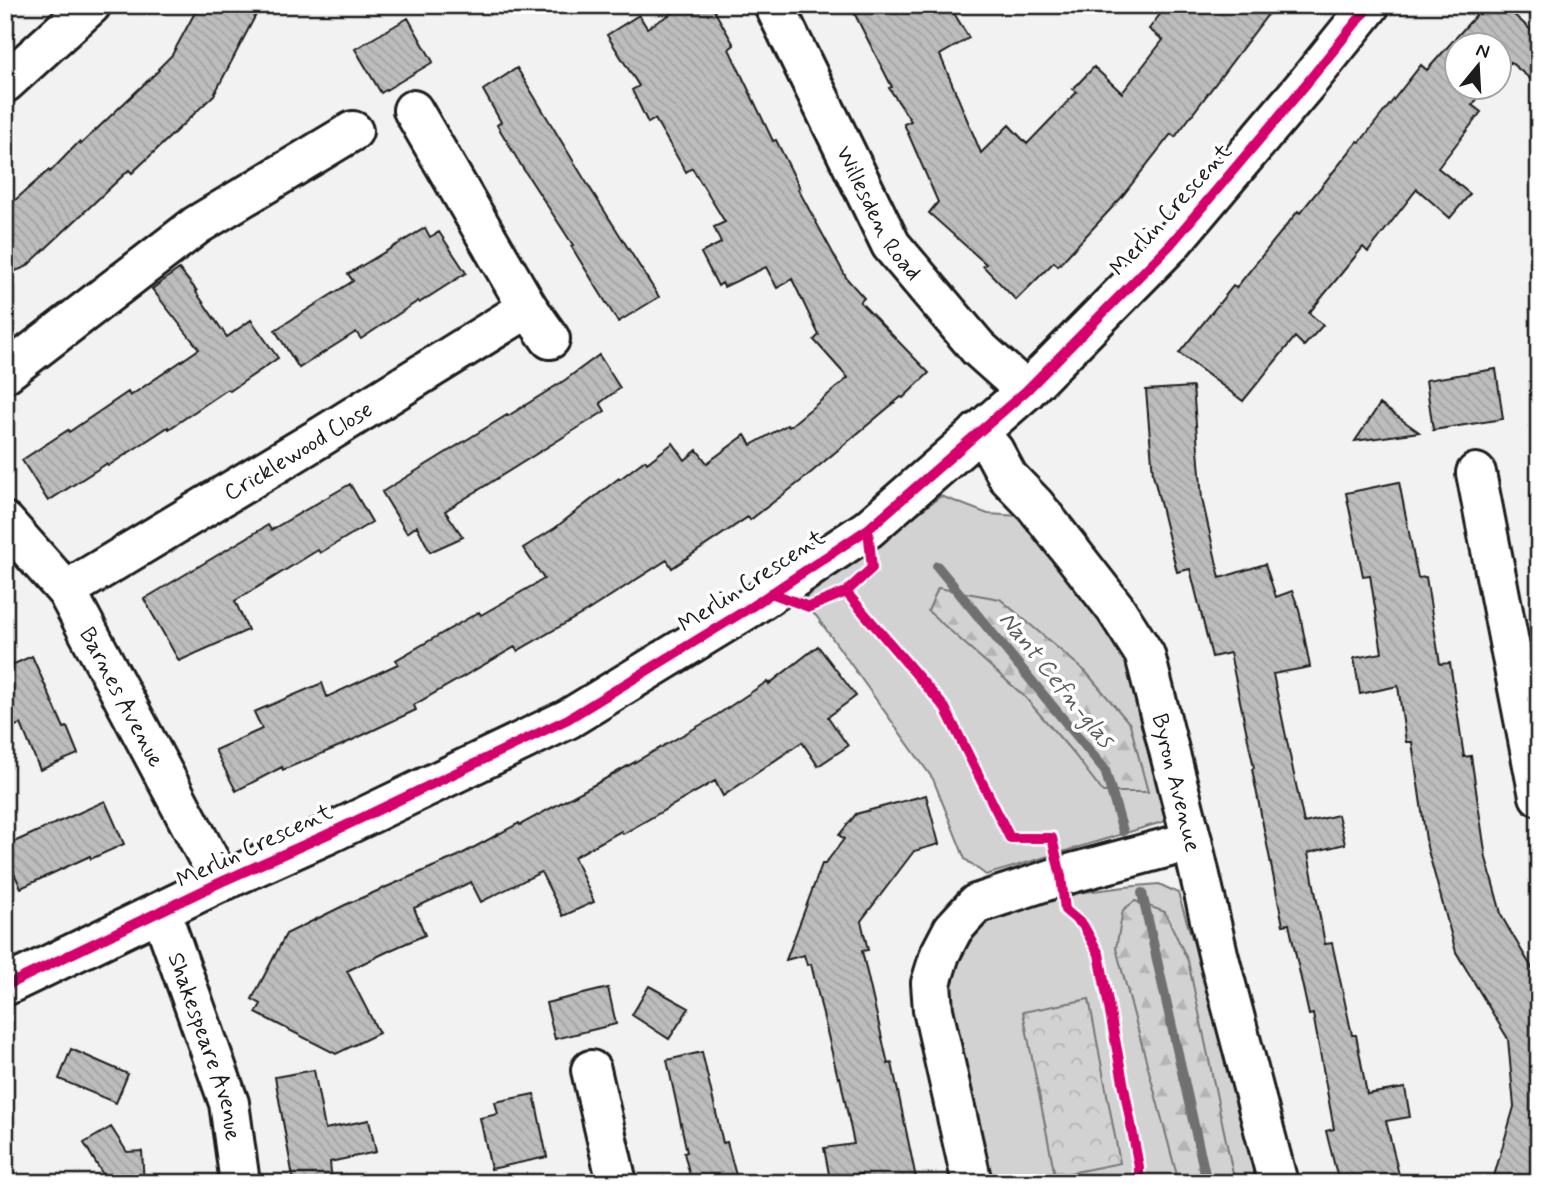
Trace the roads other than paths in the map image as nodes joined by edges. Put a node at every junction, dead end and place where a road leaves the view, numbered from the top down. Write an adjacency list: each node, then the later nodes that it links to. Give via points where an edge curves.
1 (91, 5): 4 (street)
2 (774, 5): 10 (street, Willesden Road, via 891,245 978,348)
3 (1370, 5): 10 (street, Merlin Crescent, via 1170,245)
4 (5, 83)
5 (413, 110): 7 (street)
6 (352, 131): 9 (street, via 197,225)
7 (528, 308): 8 (street); 14 (street, Cricklewood Close)
8 (550, 339)
9 (5, 373)
10 (1026, 391): 11 (street, Merlin Crescent)
11 (978, 432): 16 (street, Byron Avenue, via 1008,477 1115,608 1145,655); 17 (street, Merlin Crescent, via 868,529 568,719)
12 (1476, 473): 15 (street)
13 (5, 522): 14 (street, Barnes Avenue)
14 (67, 592): 17 (street, Barnes Avenue)
15 (1539, 796)
16 (1192, 841): 23 (street, via 976,904 953,929 932,983 933,1010); 24 (street, Byron Avenue)
17 (221, 882): 18 (street, Merlin Crescent)
18 (161, 912): 19 (street, Merlin Crescent); 21 (street, Shakespeare Avenue, via 229,1102)
19 (5, 986)
20 (591, 1070): 22 (street)
21 (240, 1183)
22 (617, 1183)
23 (972, 1183)
24 (1278, 1183)

